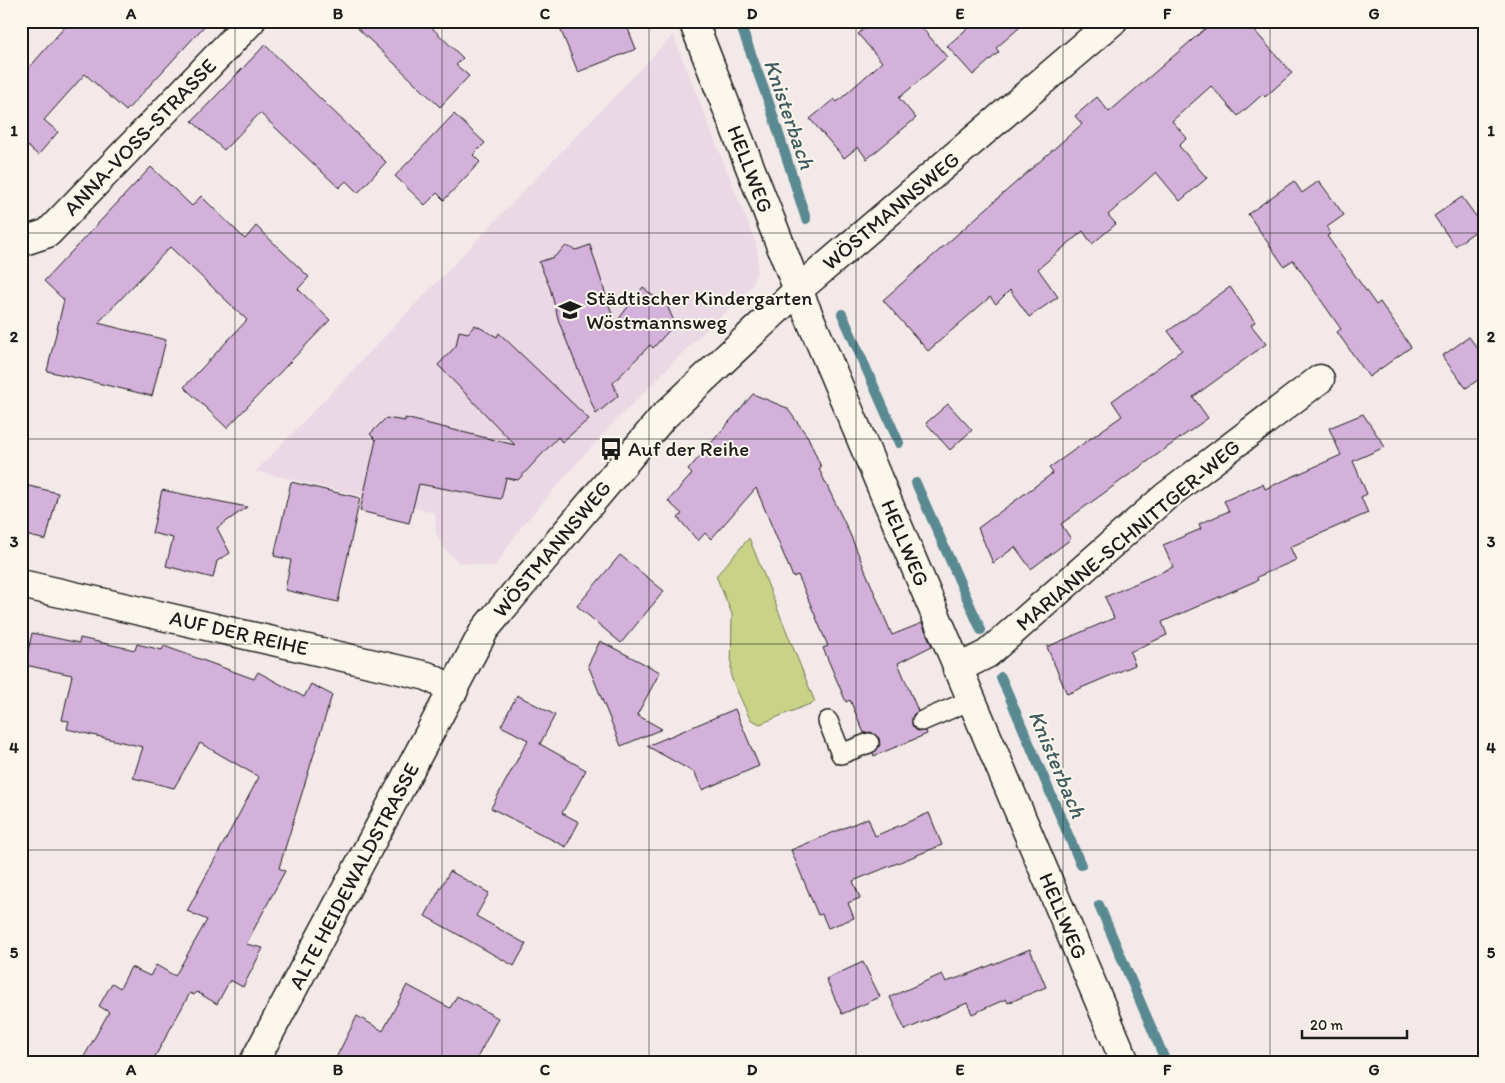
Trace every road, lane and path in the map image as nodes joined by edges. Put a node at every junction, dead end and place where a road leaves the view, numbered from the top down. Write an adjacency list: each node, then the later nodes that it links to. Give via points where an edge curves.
1 (251, 21): 4 (street, ANNA-VOSS-STRASSE, via 48,233)
2 (692, 21): 5 (street, HELLWEG)
3 (1113, 21): 5 (street, WÖSTMANNSWEG)
4 (21, 242)
5 (798, 290): 8 (street, HELLWEG); 9 (street, WÖSTMANNSWEG, via 662,418 485,629)
6 (1320, 379): 8 (street, MARIANNE-SCHNITTGER-WEG, via 1166,497 987,654)
7 (21, 584): 9 (street, AUF DER REIHE, via 427,676)
8 (957, 669): 10 (street, HELLWEG)
9 (454, 690): 14 (street, ALTE HEIDEWALDSTRASSE)
10 (971, 700): 12 (lane); 15 (street, HELLWEG)
11 (828, 721): 13 (lane, via 841,754)
12 (922, 721)
13 (869, 743)
14 (254, 1062)
15 (1125, 1062)

